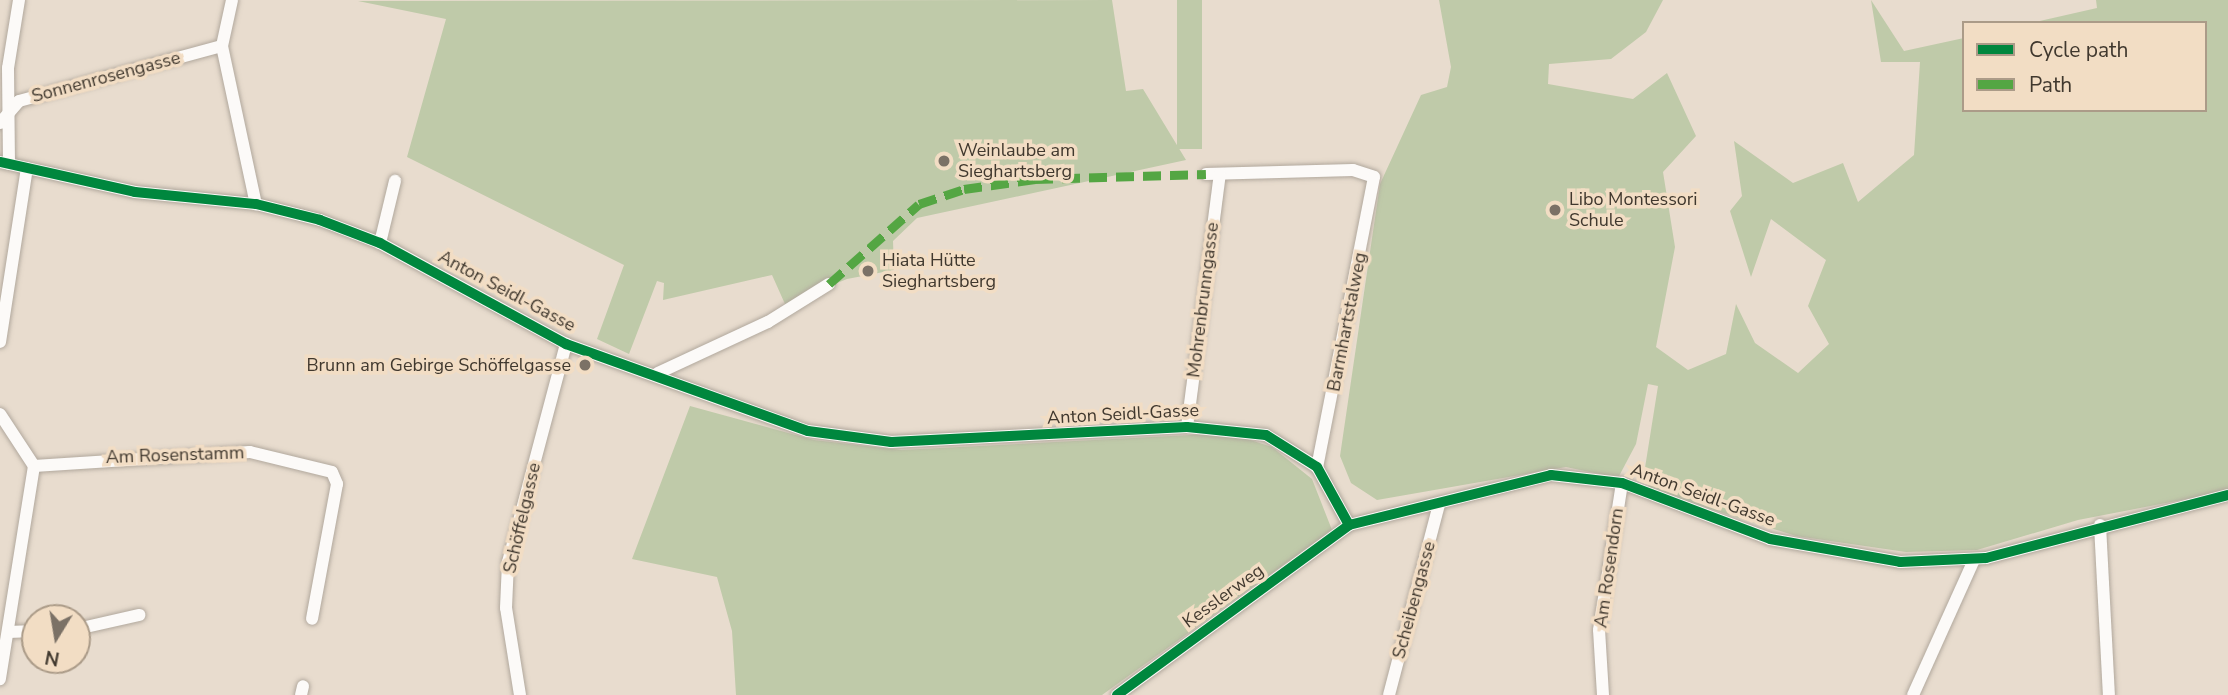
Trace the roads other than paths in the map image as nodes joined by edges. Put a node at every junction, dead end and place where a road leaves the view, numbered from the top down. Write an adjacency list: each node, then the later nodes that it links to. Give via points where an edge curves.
1 (19, 0): 4 (street)
2 (232, 0): 3 (street)
3 (222, 46): 4 (street, Sonnenrosengasse, via 19,101); 9 (street)
4 (4, 120): 5 (street)
5 (4, 163): 6 (street, Anton Seidl-Gasse)
6 (27, 168): 9 (street, Anton Seidl-Gasse, via 135,192); 12 (street)
7 (1213, 174): 16 (street, Mohrenbrunngasse); 18 (street, Barmhartstalweg, via 1353,170 1374,177)
8 (395, 181): 10 (street)
9 (256, 204): 10 (street, Anton Seidl-Gasse)
10 (380, 243): 13 (street, Anton Seidl-Gasse)
11 (829, 284): 14 (street, via 768,322)
12 (0, 342)
13 (566, 344): 14 (street, Anton Seidl-Gasse); 32 (street, Schöffelgasse, via 508,562 506,608)
14 (658, 373): 16 (street, Anton Seidl-Gasse, via 749,414 808,431 891,442)
15 (0, 414): 17 (street)
16 (1187, 427): 18 (street, Anton Seidl-Gasse, via 1266,435)
17 (34, 466): 26 (street, Am Rosenstamm, via 250,452 324,468 337,484); 28 (street)
18 (1317, 467): 22 (street, Anton Seidl-Gasse)
19 (1622, 483): 21 (street, Anton Seidl-Gasse, via 1551,475); 24 (street, Anton Seidl-Gasse, via 1781,541 1900,562); 34 (street, Am Rosendorn, via 1599,631)
20 (2228, 495): 23 (street, Anton Seidl-Gasse)
21 (1440, 505): 22 (street, Anton Seidl-Gasse); 33 (street, Scheibengasse)
22 (1349, 525): 31 (street, Kesslerweg)
23 (2100, 525): 24 (street, Anton Seidl-Gasse); 36 (street)
24 (1974, 560): 35 (street)
25 (139, 615): 27 (street)
26 (312, 619)
27 (91, 626)
28 (8, 632): 29 (street); 30 (street)
29 (21, 632)
30 (0, 679)
31 (1119, 694)
32 (520, 695)
33 (1388, 695)
34 (1603, 695)
35 (1913, 695)
36 (2109, 695)

